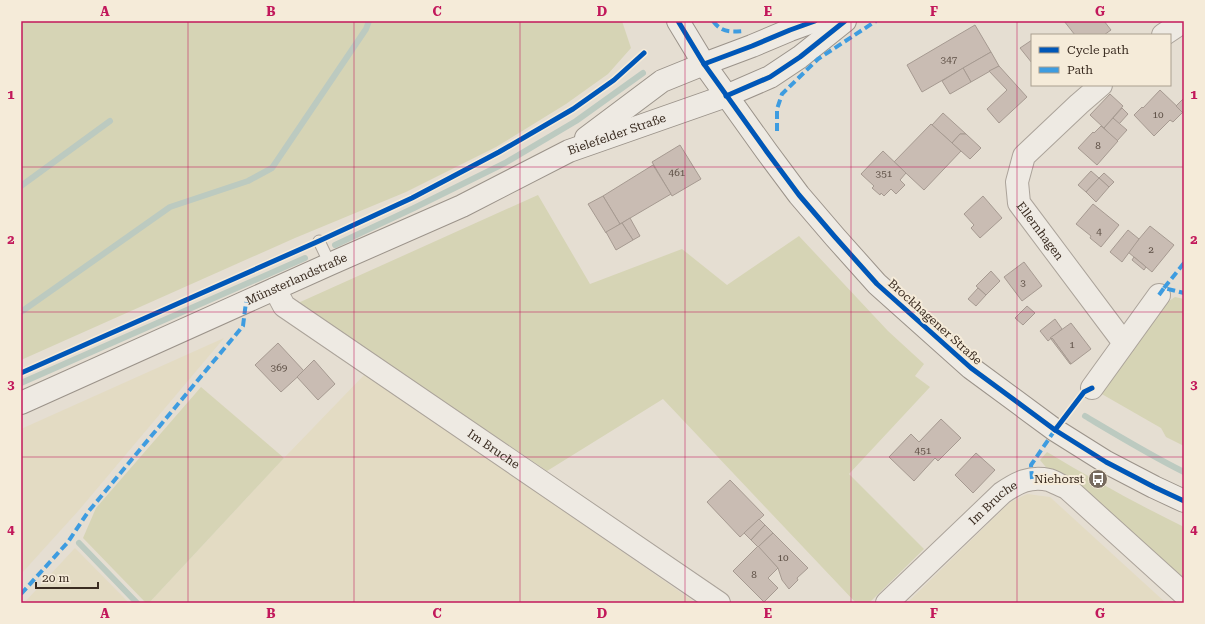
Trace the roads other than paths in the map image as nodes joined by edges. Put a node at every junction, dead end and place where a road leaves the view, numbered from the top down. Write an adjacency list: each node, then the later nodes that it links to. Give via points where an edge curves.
1 (678, 21): 6 (main road)
2 (815, 21): 6 (main road)
3 (845, 21): 8 (main road, via 800,57 770,76)
4 (1184, 21): 5 (main road)
5 (1164, 34)
6 (704, 64): 8 (main road, Brockhagener Straße); 9 (main road, Bielefelder Straße, via 662,81)
7 (1099, 86): 14 (main road, Ellernhagen, via 1024,156 1016,182 1019,203)
8 (726, 96): 9 (main road, Bielefelder Straße); 17 (main road, Brockhagener Straße, via 799,195 835,237 877,284 947,348 1055,430 1106,462)
9 (569, 151): 11 (main road, Münsterlandstraße, via 462,206)
10 (319, 241): 11 (lane)
11 (330, 264): 12 (main road, Münsterlandstraße)
12 (275, 289): 16 (main road, Münsterlandstraße); 19 (main road, Im Bruche, via 284,306)
13 (1159, 295): 14 (main road)
14 (1124, 343): 15 (main road)
15 (1092, 388)
16 (21, 403)
17 (1184, 501)
18 (1184, 594): 20 (main road, Im Bruche, via 1067,488 1050,480 1032,479 1017,483 1002,493)
19 (719, 603)
20 (887, 603)

